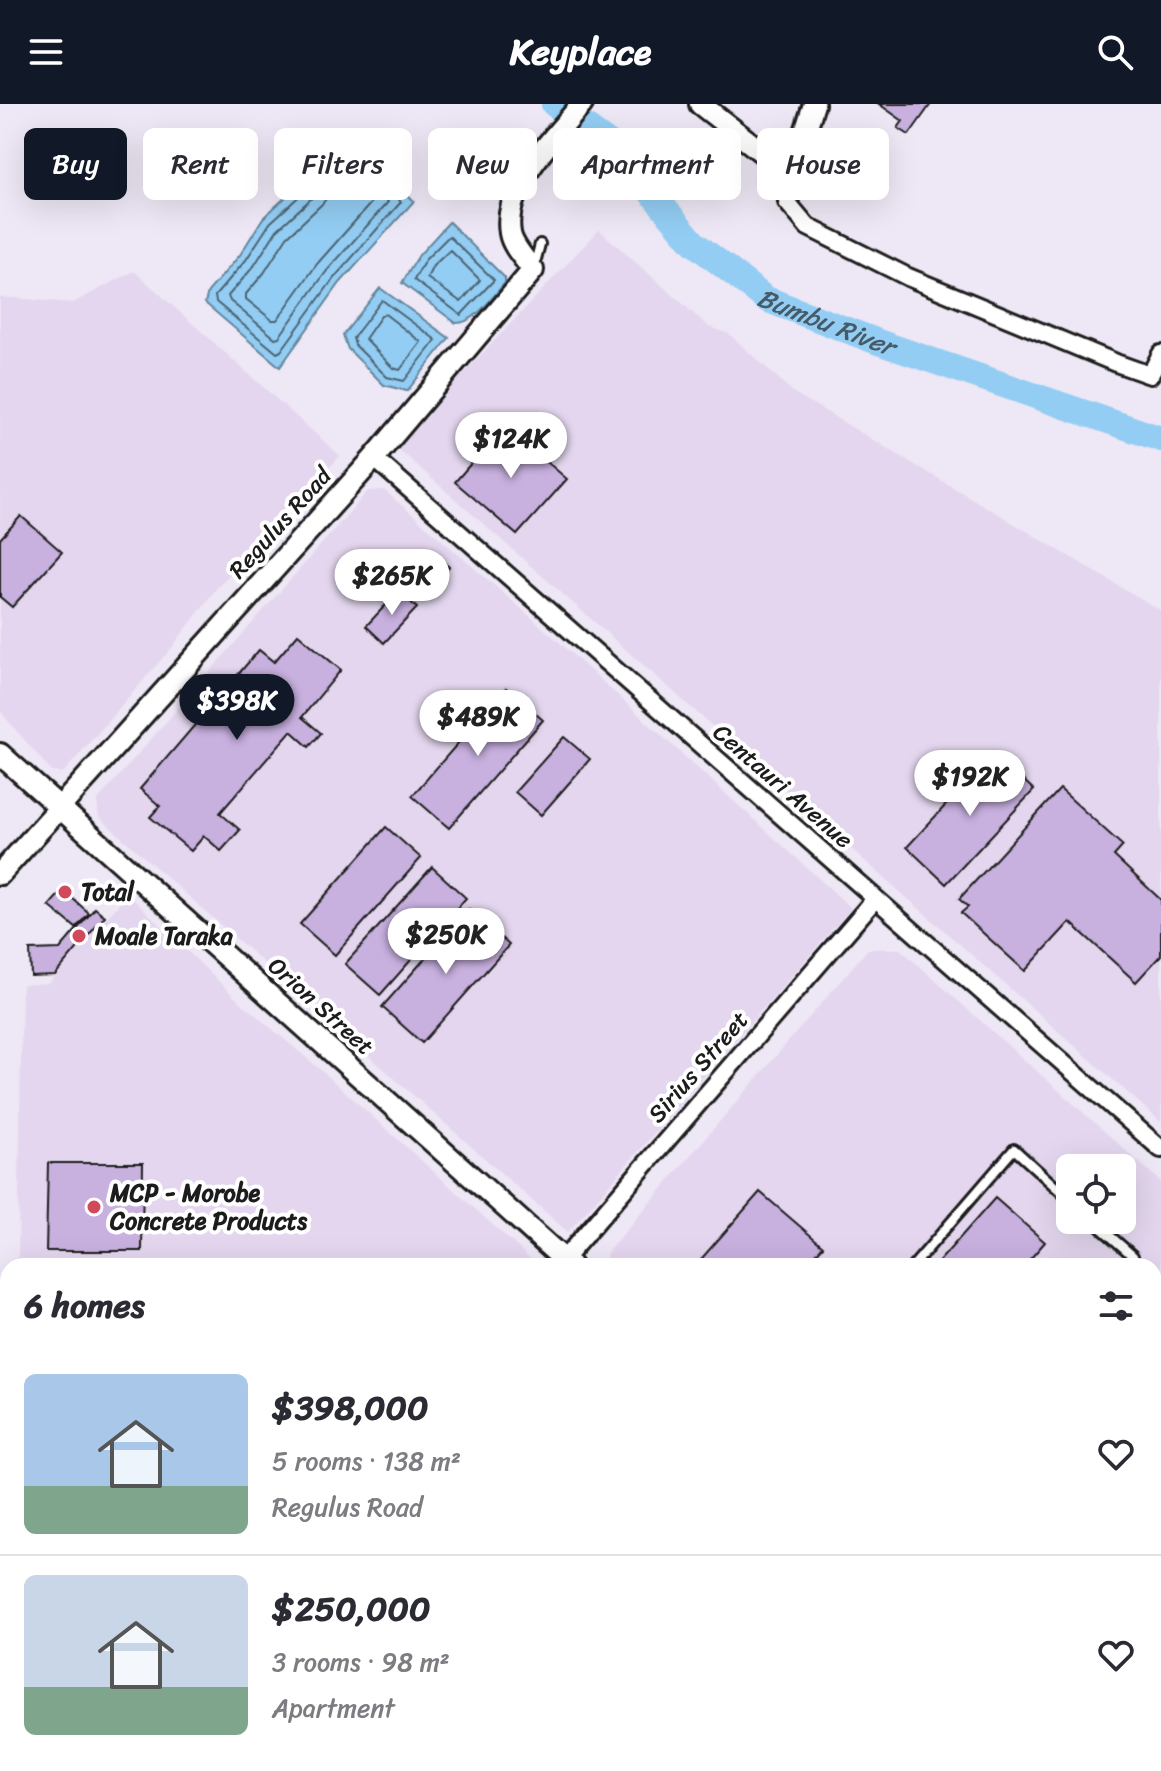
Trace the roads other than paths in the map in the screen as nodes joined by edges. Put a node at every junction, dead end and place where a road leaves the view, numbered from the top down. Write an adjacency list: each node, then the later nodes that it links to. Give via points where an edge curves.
1 (582, 104): 8 (street, via 528,170 510,206 510,235)
2 (700, 104): 5 (street)
3 (814, 104): 4 (street)
4 (806, 128)
5 (757, 148)
6 (787, 200): 10 (street, via 808,227 908,277)
7 (540, 244): 8 (lane)
8 (533, 270): 11 (street, Regulus Road)
9 (1161, 354): 10 (street)
10 (1156, 378)
11 (374, 458): 13 (street, Regulus Road); 15 (street, Centauri Avenue)
12 (0, 754): 13 (street, Orion Street)
13 (60, 807): 14 (street, Regulus Road); 20 (street, Orion Street)
14 (0, 874)
15 (875, 899): 16 (street, Centauri Avenue); 21 (street, Sirius Street)
16 (1161, 1149)
17 (1056, 1187): 22 (lane, via 1014,1149)
18 (1108, 1234): 19 (lane)
19 (1133, 1256)
20 (557, 1258)
21 (569, 1258)
22 (920, 1258)

